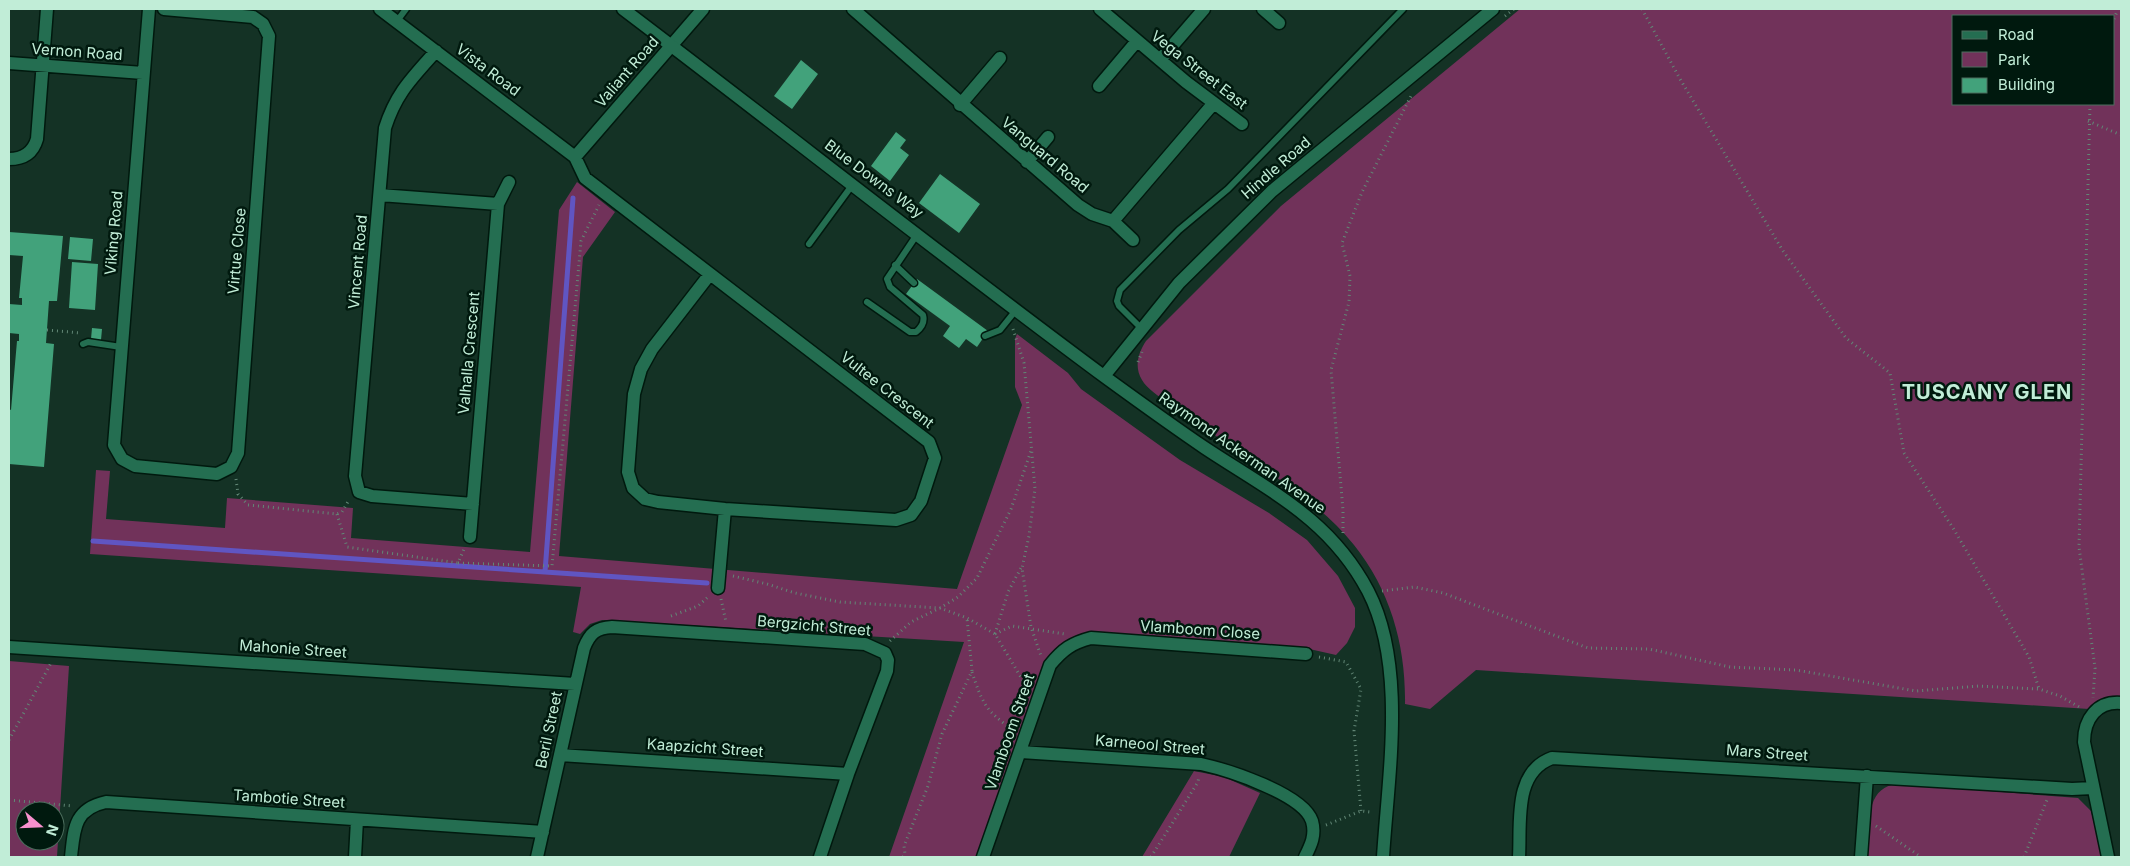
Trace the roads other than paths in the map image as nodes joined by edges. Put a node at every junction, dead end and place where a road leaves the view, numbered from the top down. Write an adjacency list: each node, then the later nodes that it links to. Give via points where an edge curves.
1 (47, 9): 22 (street)
2 (149, 9): 23 (street, Viking Road)
3 (164, 9): 50 (street, Virtue Close, via 253,17 263,24 269,36 238,453 231,467 217,474 135,466)
4 (380, 9): 14 (street, Vista Road)
5 (406, 9): 14 (lane)
6 (623, 9): 17 (street, Blue Downs Way)
7 (704, 9): 17 (street, Valiant Road)
8 (852, 9): 25 (street, Vanguard Road)
9 (1100, 9): 16 (street, Vega Street East)
10 (1204, 9): 20 (street)
11 (1263, 9): 15 (street)
12 (1403, 9): 45 (lane, via 1228,189 1179,230 1120,290 1119,306)
13 (1493, 9): 45 (street, Hindle Road, via 1272,191 1179,283)
14 (397, 21): 18 (street, Vista Road)
15 (1279, 23)
16 (1137, 41): 20 (street, Vega Street East); 24 (street, Vega Street East)
17 (672, 46): 29 (street, Valiant Road); 33 (street, Blue Downs Way)
18 (436, 51): 29 (street, Vista Road); 34 (street, Vincent Road, via 392,105 385,128)
19 (1000, 58): 25 (street)
20 (1160, 60): 26 (street, Vega Street East)
21 (9, 63): 22 (street, Vernon Road)
22 (43, 66): 23 (street, Vernon Road); 30 (street, via 35,146 26,156)
23 (143, 73): 48 (street, Viking Road)
24 (1100, 86)
25 (960, 104): 31 (street, Vanguard Road)
26 (1213, 104): 27 (street, Vega Street East); 36 (street)
27 (1242, 124)
28 (1048, 137): 31 (street)
29 (575, 156): 41 (street, Vultee Crescent, via 585,178)
30 (9, 159)
31 (1027, 162): 36 (street, Vanguard Road, via 1083,208 1102,219)
32 (509, 182): 35 (street, Valhalla Crescent)
33 (853, 184): 37 (street, Blue Downs Way); 39 (lane)
34 (380, 195): 35 (street); 51 (street, Vincent Road, via 356,476 359,492 372,496)
35 (498, 204): 51 (street, Valhalla Crescent)
36 (1113, 221): 38 (street, Vanguard Road)
37 (918, 234): 40 (lane); 44 (street, Blue Downs Way)
38 (1133, 240)
39 (809, 244)
40 (895, 265): 42 (lane); 43 (lane, via 888,283 923,315 920,328 910,332)
41 (710, 274): 52 (street, Vultee Crescent, via 641,369 634,394 628,472 633,488 645,499); 52 (street, Vultee Crescent, via 924,439 932,447 935,458 921,501 903,519)
42 (914, 283)
43 (867, 302)
44 (1017, 309): 46 (lane, via 1000,330); 49 (street, Blue Downs Way)
45 (1142, 329): 49 (street, Hindle Road)
46 (985, 336)
47 (83, 344): 48 (lane)
48 (121, 347): 50 (street, Viking Road, via 114,445)
49 (1104, 376): 74 (street, Raymond Ackerman Avenue, via 1302,511 1343,551 1369,593 1389,655 1392,692)
50 (122, 458)
51 (473, 504): 53 (street, Valhalla Crescent)
52 (725, 509): 54 (street)
53 (470, 537)
54 (718, 588)
55 (612, 627): 59 (street, Beril Street, via 599,628 589,636); 63 (street, Bergzicht Street, via 865,644 885,653 887,671)
56 (1091, 638): 58 (street, Vlamboom Close); 61 (street, Vlamboom Street, via 1074,642 1062,650 1050,665)
57 (9, 647): 59 (street, Mahonie Street)
58 (1306, 654)
59 (575, 684): 62 (street, Beril Street)
60 (2121, 703): 65 (street, via 2108,704 2092,714 2085,727 2084,742)
61 (1021, 752): 72 (street, Vlamboom Street); 73 (street, Karneool Street, via 1202,764 1220,768 1294,800 1305,809 1313,829 1313,840)
62 (560, 755): 63 (street, Kaapzicht Street); 67 (street, Beril Street)
63 (848, 774): 71 (street, Bergzicht Street)
64 (1866, 776): 65 (street, Mars Street); 75 (street, Mars Street, via 1552,758 1536,766 1526,778); 76 (street)
65 (2093, 788): 77 (street)
66 (357, 820): 67 (street, Tambotie Street); 68 (street, Tambotie Street, via 106,802 84,811 77,822); 69 (street)
67 (543, 832): 70 (street, Beril Street)
68 (71, 857)
69 (355, 857)
70 (537, 857)
71 (820, 857)
72 (983, 857)
73 (1305, 857)
74 (1383, 857)
75 (1519, 857)
76 (1861, 857)
77 (2108, 857)

